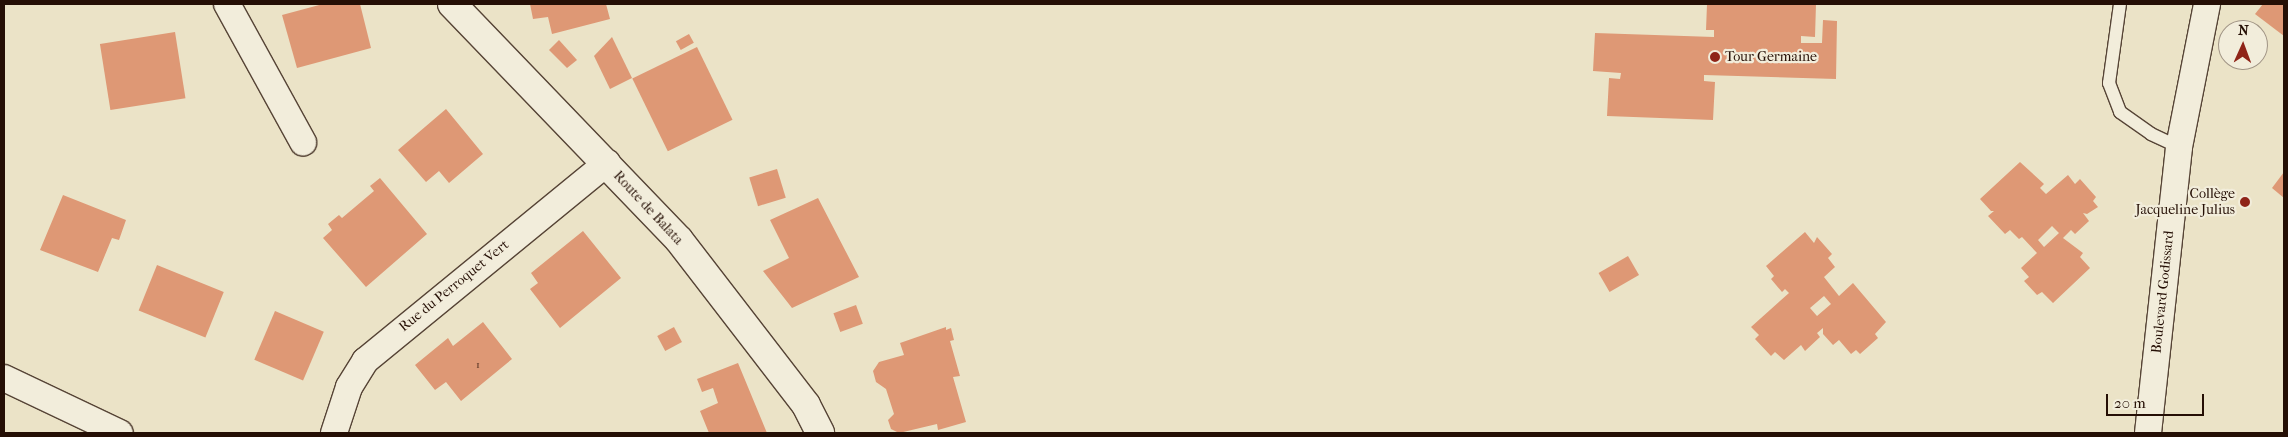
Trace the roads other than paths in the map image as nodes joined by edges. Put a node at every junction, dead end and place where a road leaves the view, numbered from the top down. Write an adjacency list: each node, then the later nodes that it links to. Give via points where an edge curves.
1 (226, 4): 5 (street)
2 (452, 4): 7 (main road, Route de Balata)
3 (2120, 4): 6 (lane, via 2109,83 2120,112 2151,134)
4 (2207, 4): 6 (street, Boulevard Godissard)
5 (303, 142)
6 (2179, 147): 12 (street, Boulevard Godissard)
7 (607, 163): 10 (street, Rue du Perroquet Vert, via 365,361 350,387); 11 (main road, Route de Balata, via 679,240 806,405)
8 (4, 378): 9 (street)
9 (120, 433)
10 (334, 433)
11 (820, 433)
12 (2148, 433)

